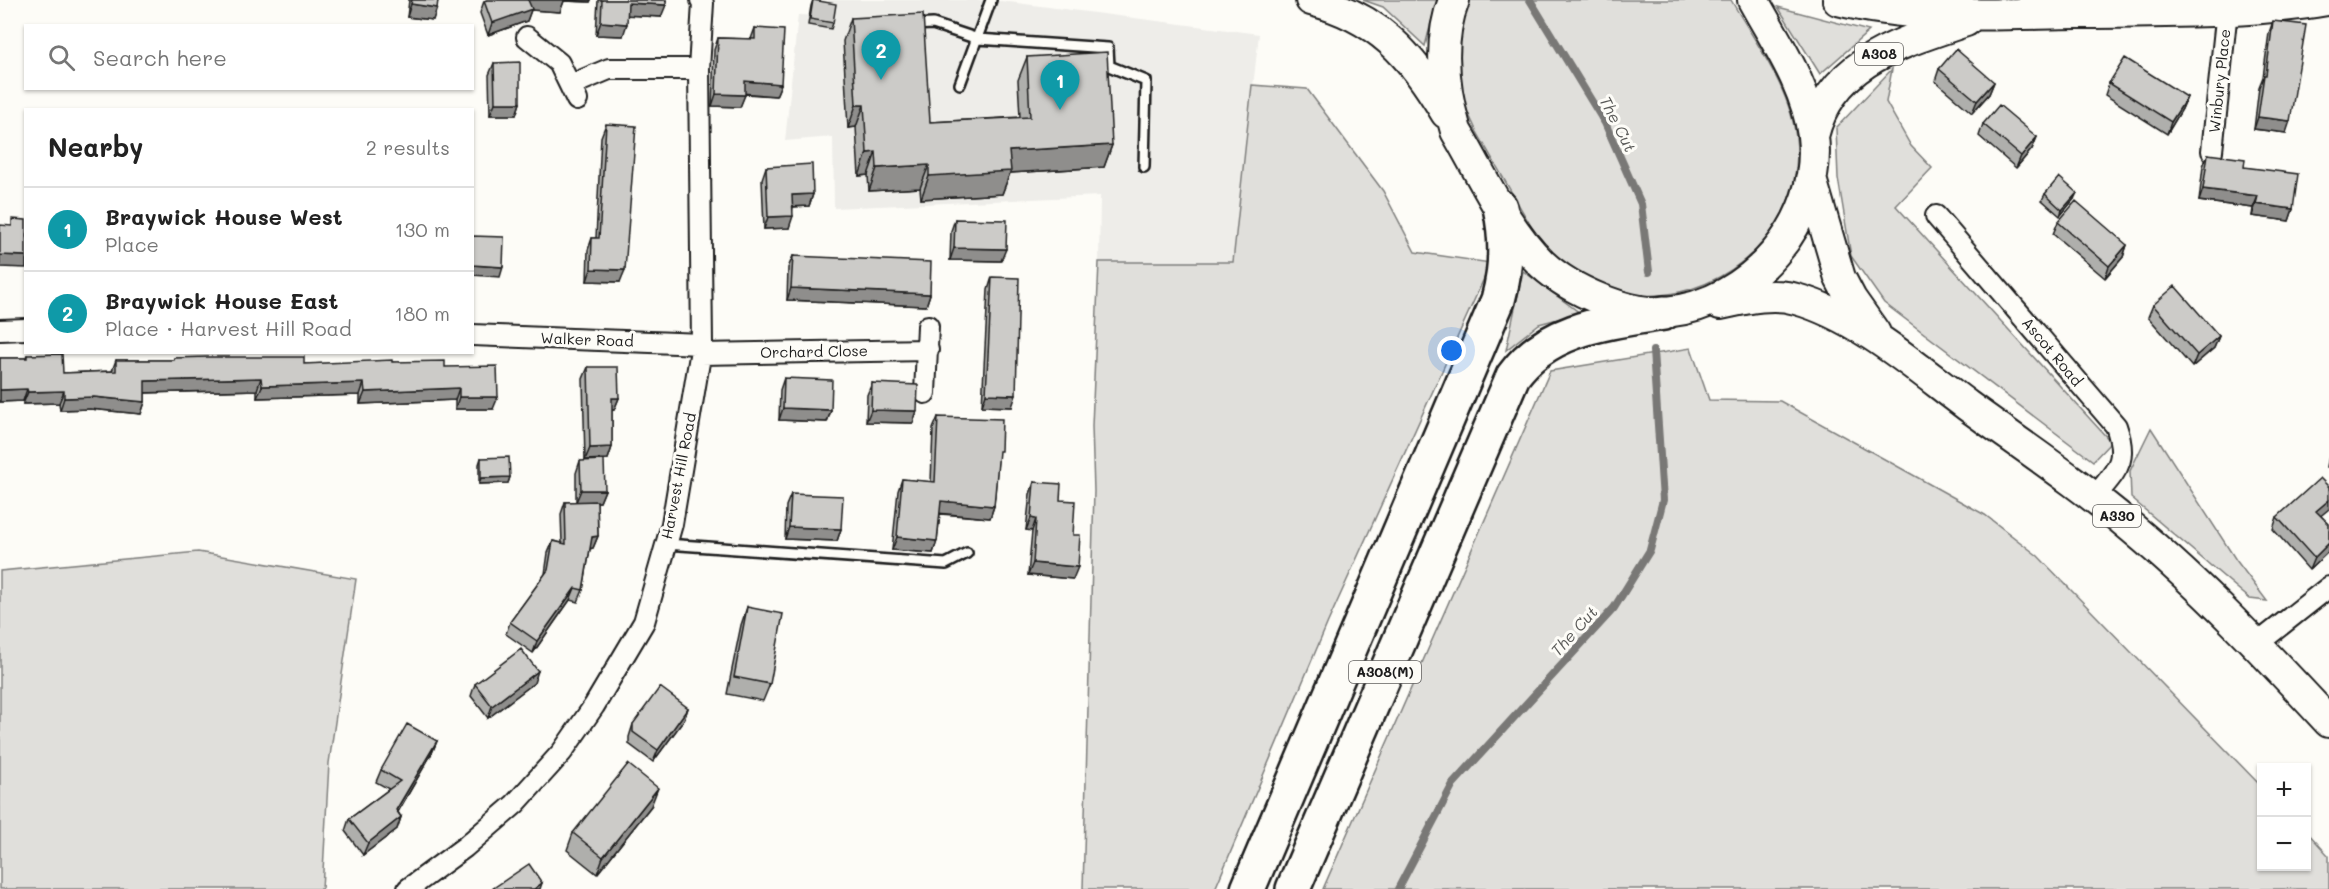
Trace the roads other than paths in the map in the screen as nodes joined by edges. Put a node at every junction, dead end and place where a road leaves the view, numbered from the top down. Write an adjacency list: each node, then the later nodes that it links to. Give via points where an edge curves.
1 (991, 0): 13 (lane)
2 (1311, 0): 16 (main road, via 1364,20 1394,42 1425,79)
3 (1454, 0): 16 (main road, via 1445,55 1448,98)
4 (1753, 0): 17 (main road, via 1801,91)
5 (1838, 0): 10 (main road, A308, via 1899,11)
6 (2327, 0): 9 (main road, A308)
7 (703, 1): 14 (street, Harvest Hill Road)
8 (2121, 6): 9 (main road, A308); 10 (main road, A308)
9 (2227, 10): 18 (street, Winbury Place)
10 (1980, 15): 17 (main road, A308, via 1903,43 1860,65 1835,90)
11 (898, 25): 13 (lane, via 933,24)
12 (527, 37): 14 (street, via 559,63 574,93 609,69)
13 (978, 39): 15 (lane); 19 (lane, via 1108,48 1108,66 1146,81)
14 (699, 69): 29 (street, Harvest Hill Road)
15 (960, 84)
16 (1456, 131): 21 (main road)
17 (1813, 136): 20 (main road)
18 (2212, 151)
19 (1144, 168)
20 (1811, 179): 23 (main road, via 1794,229 1766,264 1714,299); 28 (main road, A330, via 1840,278)
21 (1500, 207): 23 (main road, via 1528,248 1561,278 1624,306); 39 (highway, A308(M), via 1506,255 1498,300)
22 (1936, 216): 32 (street, Ascot Road, via 2115,426 2122,443 2122,457)
23 (1670, 312): 28 (main road, A330, via 1782,296 1820,308); 40 (highway, A308(M), via 1564,335 1532,354 1513,376)
24 (928, 326): 30 (street)
25 (24, 329): 26 (street)
26 (0, 330)
27 (474, 335): 29 (street, Walker Road)
28 (1879, 339): 32 (main road, A330)
29 (701, 349): 30 (street, Orchard Close); 33 (street, Harvest Hill Road)
30 (928, 350): 31 (street)
31 (925, 393)
32 (2094, 498): 36 (main road, A330, via 2185,574)
33 (666, 544): 34 (lane, via 946,564); 38 (street, Harvest Hill Road, via 644,622 562,753 515,804)
34 (967, 553)
35 (2329, 587): 36 (street)
36 (2257, 644): 37 (main road, A330)
37 (2329, 722)
38 (408, 889)
39 (1248, 889)
40 (1293, 889)

